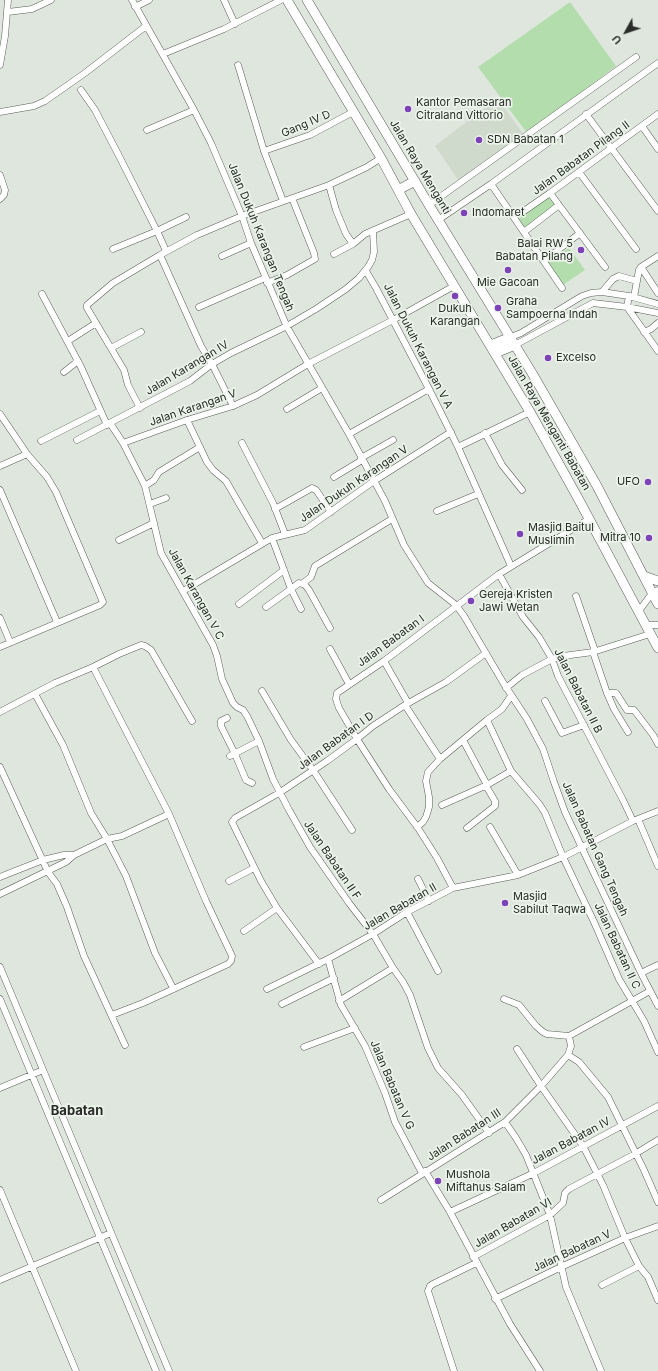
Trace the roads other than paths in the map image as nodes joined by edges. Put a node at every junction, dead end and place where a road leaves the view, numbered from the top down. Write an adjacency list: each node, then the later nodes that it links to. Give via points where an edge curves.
1 (8, 0): 10 (street)
2 (51, 0): 10 (street, via 32,9)
3 (132, 0): 9 (street, Jalan Dukuh Karangan Tengah)
4 (149, 0): 9 (street)
5 (224, 0): 11 (street)
6 (281, 0): 11 (street)
7 (287, 0): 22 (main road)
8 (307, 0): 33 (main road, Jalan Raya Menganti)
9 (136, 6): 12 (street, Jalan Dukuh Karangan Tengah)
10 (8, 12): 13 (street)
11 (235, 24): 14 (street)
12 (146, 26): 14 (street, Jalan Dukuh Karangan Tengah); 21 (street, via 45,101 34,106)
13 (3, 37): 17 (street)
14 (163, 54): 20 (street, Jalan Dukuh Karangan Tengah)
15 (636, 57): 41 (street)
16 (658, 62): 23 (street)
17 (0, 65)
18 (238, 65): 29 (street)
19 (81, 90): 49 (street, via 95,110)
20 (194, 110): 26 (street); 45 (street, Jalan Dukuh Karangan Tengah)
21 (0, 112)
22 (353, 112): 29 (street, Gang IV D, via 310,135); 30 (main road)
23 (586, 114): 27 (street); 34 (street)
24 (658, 114): 25 (street, Jalan Babatan Pilang II)
25 (642, 126): 27 (street, Jalan Babatan Pilang II); 28 (street)
26 (147, 130)
27 (611, 148): 31 (street, Jalan Babatan Pilang II); 43 (street)
28 (658, 149)
29 (264, 151): 40 (street)
30 (381, 158): 35 (street); 36 (main road)
31 (579, 172): 37 (street, Jalan Babatan Pilang II); 55 (street)
32 (0, 175): 39 (street, via 4,187 4,195)
33 (415, 181): 36 (main road); 41 (main road, Jalan Raya Menganti)
34 (491, 184): 46 (street); 48 (street)
35 (329, 185): 38 (street); 54 (street, via 336,210)
36 (398, 190): 44 (main road)
37 (550, 193): 42 (street); 46 (street, Jalan Babatan Pilang II)
38 (292, 198): 40 (street); 65 (street, via 315,258 313,262)
39 (0, 199)
40 (283, 201): 45 (street)
41 (429, 205): 48 (main road, Jalan Raya Menganti)
42 (559, 205): 51 (street); 52 (street)
43 (658, 211)
44 (412, 214): 50 (street); 67 (main road, Jalan Raya Menganti Babatan)
45 (242, 216): 53 (street, Jalan Dukuh Karangan Tengah); 57 (street)
46 (513, 216): 51 (street)
47 (186, 217): 49 (street)
48 (438, 220): 90 (main road, Jalan Raya Menganti)
49 (157, 231): 56 (street); 57 (street)
50 (373, 231): 54 (street, via 360,237); 64 (street, via 374,255)
51 (524, 232): 61 (street)
52 (580, 233): 61 (street); 62 (street)
53 (251, 243): 59 (street); 65 (street, Jalan Dukuh Karangan Tengah)
54 (353, 244): 58 (street)
55 (636, 248)
56 (113, 249)
57 (163, 253): 81 (street, via 113,284 87,306); 95 (street, via 200,346)
58 (334, 254)
59 (222, 256)
60 (658, 256): 63 (street)
61 (544, 261): 68 (street)
62 (605, 267)
63 (641, 267): 66 (street); 70 (street)
64 (366, 271): 80 (street, Jalan Dukuh Karangan V A); 84 (street, Jalan Karangan IV, via 346,289)
65 (266, 281): 76 (street); 84 (street, Jalan Dukuh Karangan Tengah)
66 (637, 281): 69 (street, via 619,276 612,279); 72 (street)
67 (454, 286): 80 (street); 92 (main road, Jalan Raya Menganti Babatan)
68 (562, 288)
69 (602, 292): 72 (street); 79 (street, via 586,294)
70 (658, 293)
71 (42, 294): 89 (street, Jalan Karangan V C)
72 (631, 297): 73 (street); 75 (street)
73 (642, 300): 74 (street); 77 (street)
74 (658, 304)
75 (627, 307): 77 (street); 83 (street, via 594,303); 86 (street)
76 (199, 308)
77 (639, 310): 78 (street)
78 (658, 313)
79 (548, 316): 83 (street); 87 (street)
80 (394, 320): 96 (street); 99 (street, Jalan Dukuh Karangan V A)
81 (96, 323): 89 (street); 91 (street)
82 (658, 323): 86 (street)
83 (553, 325): 88 (street)
84 (287, 326): 95 (street, Jalan Karangan IV); 96 (street, Jalan Dukuh Karangan Tengah)
85 (141, 332): 91 (street)
86 (644, 332): 93 (street)
87 (521, 333): 88 (street); 90 (street)
88 (525, 340): 90 (street)
89 (68, 341): 94 (street, Jalan Karangan V C)
90 (511, 342): 92 (main road); 142 (main road, Jalan Raya Menganti Babatan, via 597,486)
91 (111, 348): 101 (street, via 124,370 128,385)
92 (496, 348): 104 (main road, Jalan Raya Menganti Babatan)
93 (658, 351)
94 (78, 361): 97 (street); 103 (street, Jalan Karangan V C)
95 (212, 364): 100 (street); 101 (street, Jalan Karangan IV, via 190,381)
96 (308, 364): 98 (street, Jalan Dukuh Karangan Tengah); 100 (street, Jalan Karangan V, via 257,395)
97 (64, 372)
98 (322, 388): 102 (street); 110 (street, Jalan Dukuh Karangan Tengah)
99 (429, 389): 108 (street, Jalan Dukuh Karangan V A); 110 (street)
100 (233, 406): 106 (street, Jalan Karangan V)
101 (140, 408): 107 (street, Jalan Karangan IV)
102 (287, 409)
103 (100, 411): 107 (street, Jalan Karangan V C); 113 (street)
104 (530, 412): 109 (street); 132 (main road, Jalan Raya Menganti Babatan)
105 (0, 414): 118 (street)
106 (187, 420): 114 (street, Jalan Karangan V); 116 (street)
107 (108, 424): 111 (street, Jalan Karangan IV); 114 (street, Jalan Karangan V C)
108 (450, 432): 117 (street, Jalan Dukuh Karangan V A); 122 (street, Jalan Dukuh Karangan V)
109 (485, 433): 117 (street); 125 (street, via 502,465)
110 (349, 434): 119 (street, Jalan Dukuh Karangan Tengah)
111 (77, 440)
112 (393, 440): 119 (street)
113 (41, 441)
114 (123, 443): 123 (street, Jalan Karangan V C)
115 (242, 443): 129 (street)
116 (200, 447): 123 (street, via 159,472 154,480); 138 (street, via 213,470 226,481)
117 (458, 447): 126 (street, Jalan Dukuh Karangan V A)
118 (27, 454): 120 (street); 156 (street, via 56,492 103,599 100,605)
119 (362, 459): 121 (street); 122 (street, Jalan Dukuh Karangan Tengah)
120 (0, 466)
121 (334, 477)
122 (374, 481): 131 (street, Jalan Dukuh Karangan V); 133 (street, Jalan Babatan Gang Tengah)
123 (145, 486): 128 (street, Jalan Karangan V C)
124 (0, 490): 156 (street)
125 (522, 490)
126 (478, 494): 130 (street); 139 (street, Jalan Dukuh Karangan V A)
127 (166, 498): 128 (street)
128 (150, 504): 134 (street, Jalan Karangan V C)
129 (275, 509): 131 (street, via 312,488); 135 (street)
130 (437, 511)
131 (331, 512): 135 (street, Jalan Dukuh Karangan V, via 305,530)
132 (589, 519): 139 (street, Jalan Babatan I); 154 (main road, Jalan Raya Menganti Babatan)
133 (392, 520): 144 (street, via 315,566 311,577); 151 (street, Jalan Babatan Gang Tengah, via 428,583)
134 (154, 523): 137 (street); 146 (street, Jalan Karangan V C, via 161,553)
135 (285, 534): 136 (street, Jalan Dukuh Karangan V)
136 (272, 538): 138 (street, Jalan Dukuh Karangan V); 140 (street)
137 (119, 540)
138 (262, 543): 146 (street, Jalan Dukuh Karangan V)
139 (511, 566): 141 (street, Jalan Babatan I)
140 (284, 570): 145 (street); 149 (street)
141 (499, 574): 151 (street, Jalan Babatan I); 167 (street, Jalan Babatan II B, via 523,617 539,637)
142 (644, 576): 143 (main road); 147 (main road, Jalan Raya Menganti Babatan)
143 (658, 581)
144 (303, 584): 145 (street, via 300,583); 158 (street)
145 (291, 589): 152 (street); 153 (street)
146 (183, 591): 184 (street, Jalan Karangan V C, via 216,650 222,679 234,703 245,712)
147 (654, 593): 150 (main road, Jalan Raya Menganti Babatan); 154 (street)
148 (576, 596): 164 (street)
149 (239, 604)
150 (658, 604)
151 (456, 605): 165 (street, Jalan Babatan Gang Tengah); 166 (street, Jalan Babatan I)
152 (266, 607)
153 (300, 609)
154 (639, 610): 159 (main road, Jalan Raya Menganti Babatan)
155 (0, 618): 160 (street)
156 (57, 622): 160 (street)
157 (658, 625): 159 (street)
158 (330, 628)
159 (649, 628): 162 (main road, Jalan Raya Menganti Babatan); 164 (street)
160 (10, 642): 161 (street)
161 (0, 647)
162 (658, 648)
163 (330, 649): 169 (street)
164 (594, 653): 167 (street, via 563,656); 172 (street)
165 (486, 654): 170 (street, Jalan Babatan Gang Tengah); 176 (street, Jalan Babatan I D, via 446,682)
166 (384, 661): 169 (street, Jalan Babatan I); 176 (street)
167 (553, 662): 170 (street, via 522,676); 181 (street, Jalan Babatan II B)
168 (93, 667): 173 (street); 179 (street, via 137,646 145,646 150,650); 197 (street)
169 (349, 684): 183 (street, Jalan Babatan I, via 337,692 336,699)
170 (506, 688): 174 (street, Jalan Babatan Gang Tengah)
171 (262, 691): 190 (street, via 291,740)
172 (606, 693): 182 (street); 186 (street, via 616,693 627,710 634,710)
173 (35, 694): 177 (street); 203 (street, via 63,745 91,813)
174 (514, 698): 180 (street); 204 (street, Jalan Babatan Gang Tengah, via 543,749 556,789)
175 (545, 701): 181 (street, via 562,734)
176 (406, 704): 183 (street, Jalan Babatan I D); 188 (street)
177 (0, 712)
178 (227, 718): 187 (street, via 221,721 221,724)
179 (192, 721)
180 (488, 723): 185 (street); 191 (street, Jalan Babatan II C)
181 (584, 725): 198 (street, Jalan Babatan II B)
182 (628, 732)
183 (357, 740): 190 (street, Jalan Babatan I D); 201 (street, Jalan Babatan I)
184 (259, 741): 187 (street); 194 (street, Jalan Karangan V C)
185 (464, 742): 188 (street); 193 (street)
186 (658, 744)
187 (233, 755): 192 (street, via 246,780)
188 (440, 759): 201 (street, via 427,774 429,807)
189 (0, 766): 207 (street)
190 (313, 770): 194 (street, Jalan Babatan I D); 202 (street)
191 (511, 771): 193 (street); 206 (street, Jalan Babatan II C, via 540,805)
192 (252, 783)
193 (486, 786): 195 (street); 200 (street, via 495,801 495,806)
194 (279, 793): 209 (street, via 232,822); 221 (street, Jalan Babatan II F, via 310,848)
195 (442, 805)
196 (658, 812): 198 (street, Jalan Babatan II)
197 (169, 814): 203 (street, via 122,836); 230 (street, via 232,956 228,964)
198 (635, 820): 204 (street, Jalan Babatan II); 208 (street, Jalan Babatan II B)
199 (490, 827): 211 (street)
200 (467, 828)
201 (418, 829): 215 (street, Jalan Babatan I)
202 (352, 830)
203 (107, 839): 205 (street); 230 (street, via 126,876 155,953)
204 (582, 848): 206 (street, Jalan Babatan II); 228 (street, Jalan Babatan Gang Tengah)
205 (74, 855): 207 (street); 210 (street)
206 (563, 857): 211 (street, Jalan Babatan II); 236 (street, Jalan Babatan II C, via 619,979)
207 (43, 860): 210 (street); 212 (street)
208 (658, 866)
209 (254, 868): 214 (street); 218 (street)
210 (48, 872): 216 (street); 239 (street, via 57,884 84,956)
211 (518, 875): 215 (street, Jalan Babatan II)
212 (0, 877)
213 (418, 879): 217 (street)
214 (229, 881)
215 (453, 888): 217 (street, Jalan Babatan II)
216 (0, 894)
217 (429, 900): 219 (street, Jalan Babatan II)
218 (278, 910): 220 (street); 223 (street)
219 (407, 912): 221 (street, Jalan Babatan II); 227 (street)
220 (244, 931)
221 (373, 934): 222 (street, Jalan Babatan II); 226 (street, Jalan Babatan II F)
222 (328, 959): 223 (street, Jalan Babatan II); 229 (street, Jalan Babatan V G)
223 (319, 964): 231 (street, Jalan Babatan II)
224 (658, 965): 228 (street)
225 (0, 967): 247 (street)
226 (393, 968): 235 (street); 254 (street, Jalan Babatan II F, via 410,995 428,1048 438,1068)
227 (438, 971)
228 (641, 973): 232 (street, Jalan Babatan Gang Tengah)
229 (334, 978): 235 (street, Jalan Babatan V G); 237 (street)
230 (173, 988): 239 (street)
231 (267, 989)
232 (650, 991): 236 (street); 238 (street, Jalan Babatan Gang Tengah)
233 (0, 999): 248 (street)
234 (504, 999): 241 (street, via 519,1005 543,1032)
235 (339, 1001): 240 (street, Jalan Babatan V G)
236 (632, 1001): 241 (street); 245 (street, Jalan Babatan II C)
237 (282, 1004)
238 (658, 1006)
239 (112, 1015): 242 (street)
240 (355, 1028): 243 (street); 258 (street, Jalan Babatan V G, via 375,1068 395,1122)
241 (569, 1036): 246 (street, via 571,1046)
242 (125, 1045)
243 (304, 1047)
244 (517, 1049): 249 (street)
245 (658, 1052)
246 (568, 1055): 249 (street, Jalan Babatan III); 253 (street, via 579,1062 608,1097)
247 (43, 1070): 248 (street); 267 (street)
248 (31, 1075): 250 (street); 268 (street)
249 (541, 1086): 252 (street, Jalan Babatan III); 256 (street)
250 (0, 1088)
251 (658, 1106): 253 (street, Jalan Babatan IV)
252 (505, 1122): 254 (street, Jalan Babatan III); 259 (street)
253 (622, 1126): 256 (street, Jalan Babatan IV); 257 (street)
254 (489, 1132): 258 (street, Jalan Babatan III)
255 (658, 1140): 257 (street, Jalan Babatan VI)
256 (583, 1146): 259 (street, Jalan Babatan IV); 260 (street)
257 (635, 1154): 260 (street, Jalan Babatan VI); 263 (street)
258 (424, 1172): 262 (street, Jalan Babatan III); 264 (street, Jalan Babatan V G)
259 (534, 1173): 264 (street, Jalan Babatan IV); 265 (street)
260 (597, 1174): 265 (street, Jalan Babatan VI, via 569,1189 565,1193 564,1202); 269 (street)
261 (0, 1190): 272 (street)
262 (380, 1200)
263 (658, 1202)
264 (450, 1212): 270 (street, Jalan Babatan V G)
265 (550, 1215): 270 (street, Jalan Babatan VI); 273 (street)
266 (658, 1226): 269 (street, Jalan Babatan V)
267 (111, 1233): 268 (street); 280 (street)
268 (101, 1238): 272 (street); 279 (street)
269 (625, 1238): 271 (street); 273 (street, Jalan Babatan V)
270 (475, 1260): 276 (street, Jalan Babatan V G); 281 (street, Jalan Babatan VI, via 433,1284 428,1291)
271 (639, 1266): 275 (street); 277 (street, via 648,1277)
272 (32, 1267): 274 (street); 278 (street)
273 (561, 1267): 276 (street, Jalan Babatan V); 283 (street, via 566,1287)
274 (0, 1280)
275 (602, 1285)
276 (495, 1299): 282 (street, Jalan Babatan V G)
277 (658, 1300)
278 (76, 1371)
279 (156, 1371)
280 (169, 1371)
281 (454, 1371)
282 (540, 1371)
283 (602, 1371)

